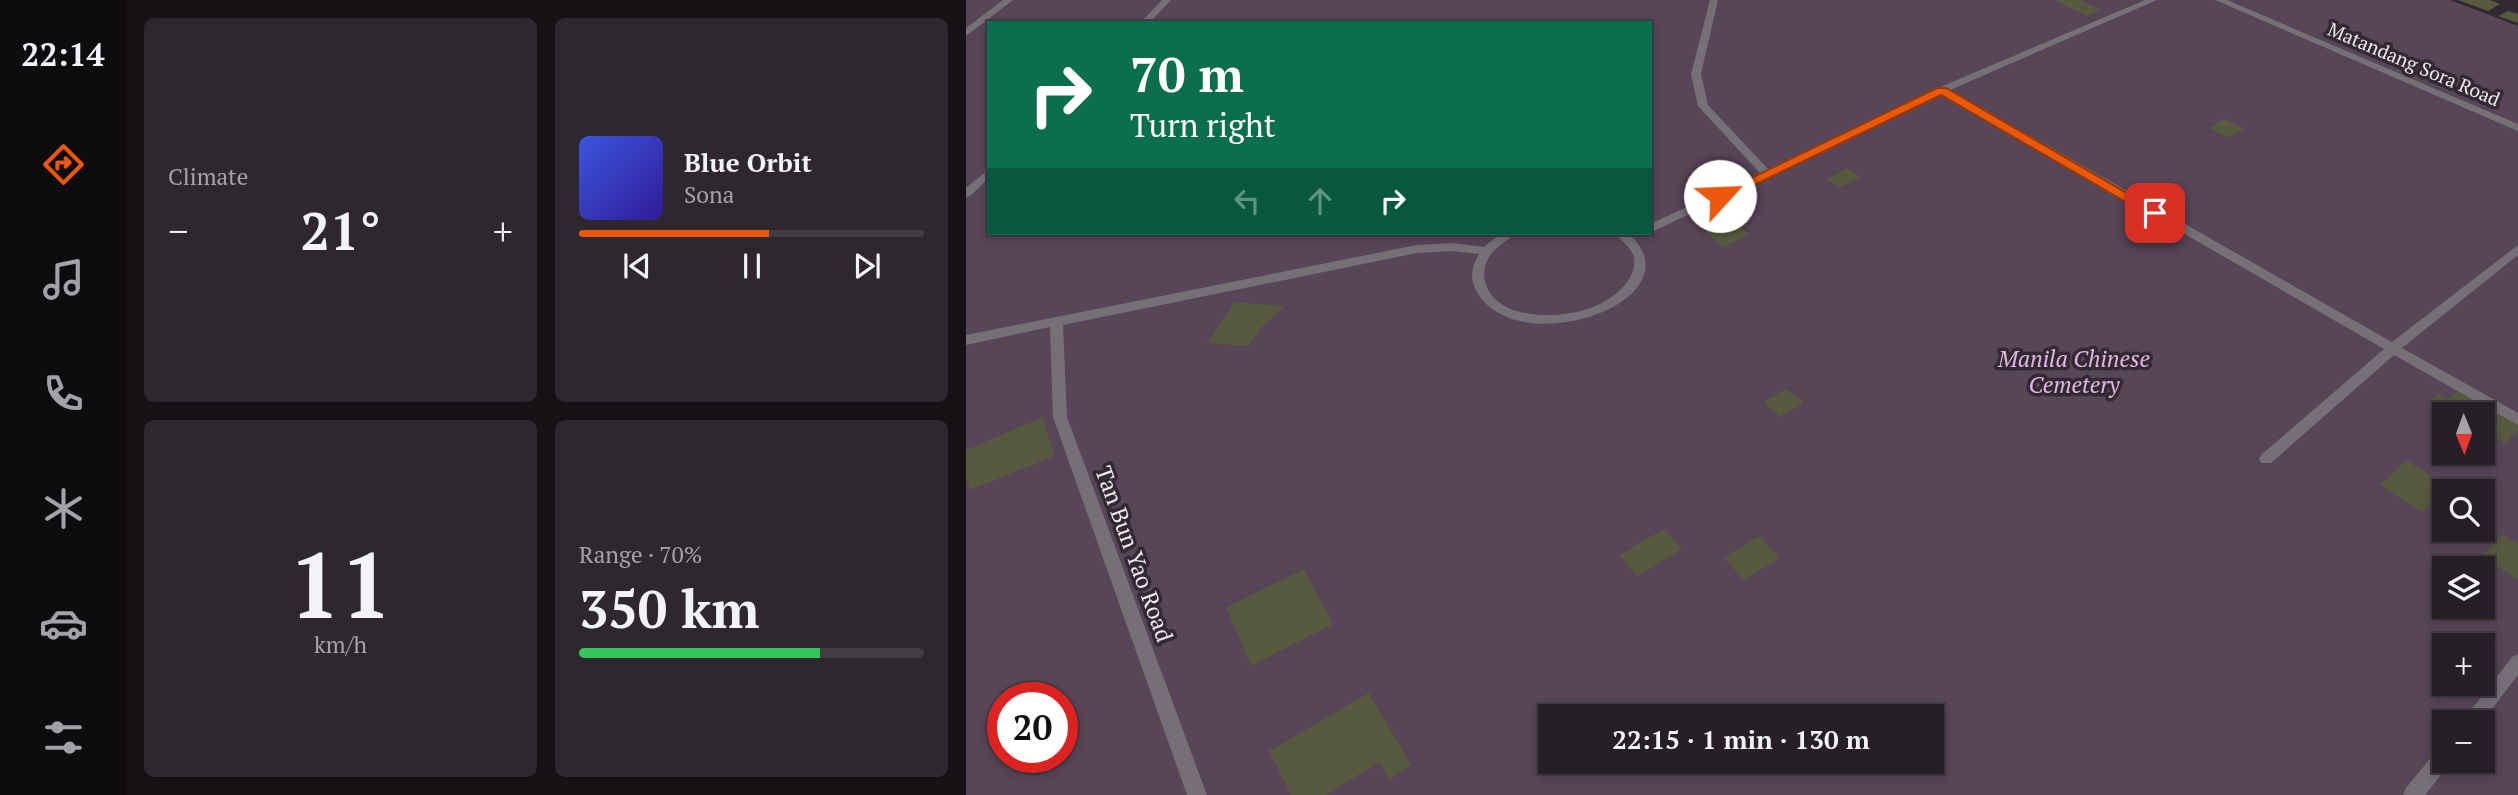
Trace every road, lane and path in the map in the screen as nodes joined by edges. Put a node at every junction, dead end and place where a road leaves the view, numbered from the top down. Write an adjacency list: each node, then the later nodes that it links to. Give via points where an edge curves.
1 (1009, 0): 7 (lane)
2 (1167, 0): 6 (lane)
3 (1714, 0): 10 (lane, via 1696,74 1703,106)
4 (2153, 0): 8 (lane)
5 (2219, 0): 9 (lane, Matandang Sora Road)
6 (1146, 21)
7 (966, 33)
8 (1941, 90): 10 (lane); 20 (lane)
9 (2518, 128)
10 (1767, 174): 13 (lane)
11 (987, 175): 12 (lane)
12 (966, 194)
13 (1652, 228)
14 (1507, 235): 17 (lane)
15 (1625, 236): 17 (lane, via 1640,255 1635,282 1609,305 1568,319 1525,318 1491,302 1481,291 1478,278)
16 (2518, 249): 20 (lane)
17 (1486, 251): 18 (lane, via 1417,249)
18 (1056, 322): 19 (lane); 26 (lane, Tan Bun Yao Road, via 1060,416)
19 (966, 340)
20 (2392, 349): 21 (lane); 22 (lane)
21 (2518, 420)
22 (2266, 460)
23 (2518, 662): 24 (lane)
24 (2480, 710)
25 (2432, 771): 27 (lane)
26 (1197, 795)
27 (2413, 795)

